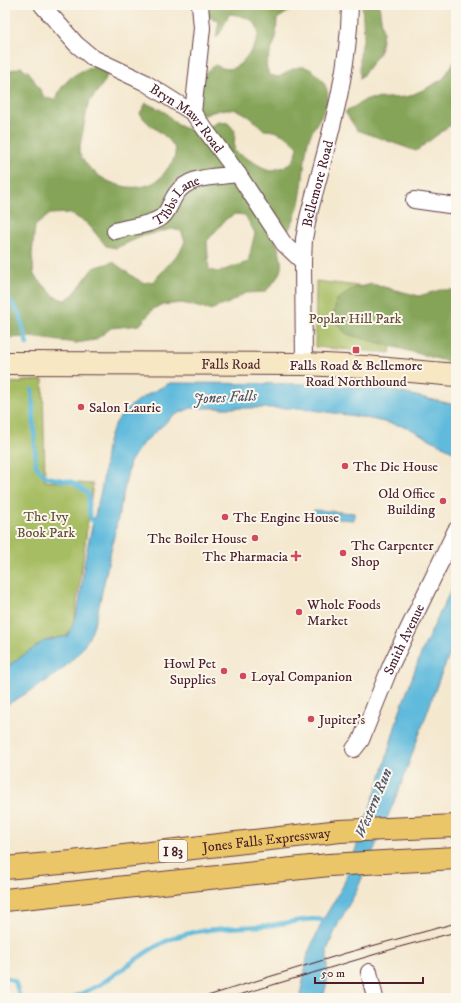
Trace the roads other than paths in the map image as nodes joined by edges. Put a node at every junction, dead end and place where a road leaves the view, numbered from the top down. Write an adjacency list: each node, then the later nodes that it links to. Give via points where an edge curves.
1 (42, 5): 4 (street, Bryn Mawr Road, via 76,44 93,58 144,82)
2 (200, 5): 4 (street, via 202,28)
3 (350, 5): 9 (street, Bellemore Road, via 347,53 341,91 308,218)
4 (193, 113): 5 (street, Bryn Mawr Road)
5 (238, 174): 8 (street, Tibbs Lane, via 191,181 183,185 161,218); 9 (street, Bryn Mawr Road, via 284,244)
6 (414, 200): 7 (street)
7 (456, 206)
8 (115, 231)
9 (303, 262): 11 (street, Bellemore Road)
10 (5, 363): 11 (main road, Falls Road)
11 (304, 364): 12 (main road, Falls Road)
12 (456, 375)
13 (456, 530): 14 (street, Smith Avenue, via 391,665 361,740)
14 (354, 749)
15 (456, 826): 17 (highway, Jones Falls Expressway / I 83, via 340,831)
16 (456, 858): 18 (highway, I 83, via 329,865)
17 (5, 868)
18 (5, 900)
19 (369, 972): 20 (street)
20 (375, 998)

